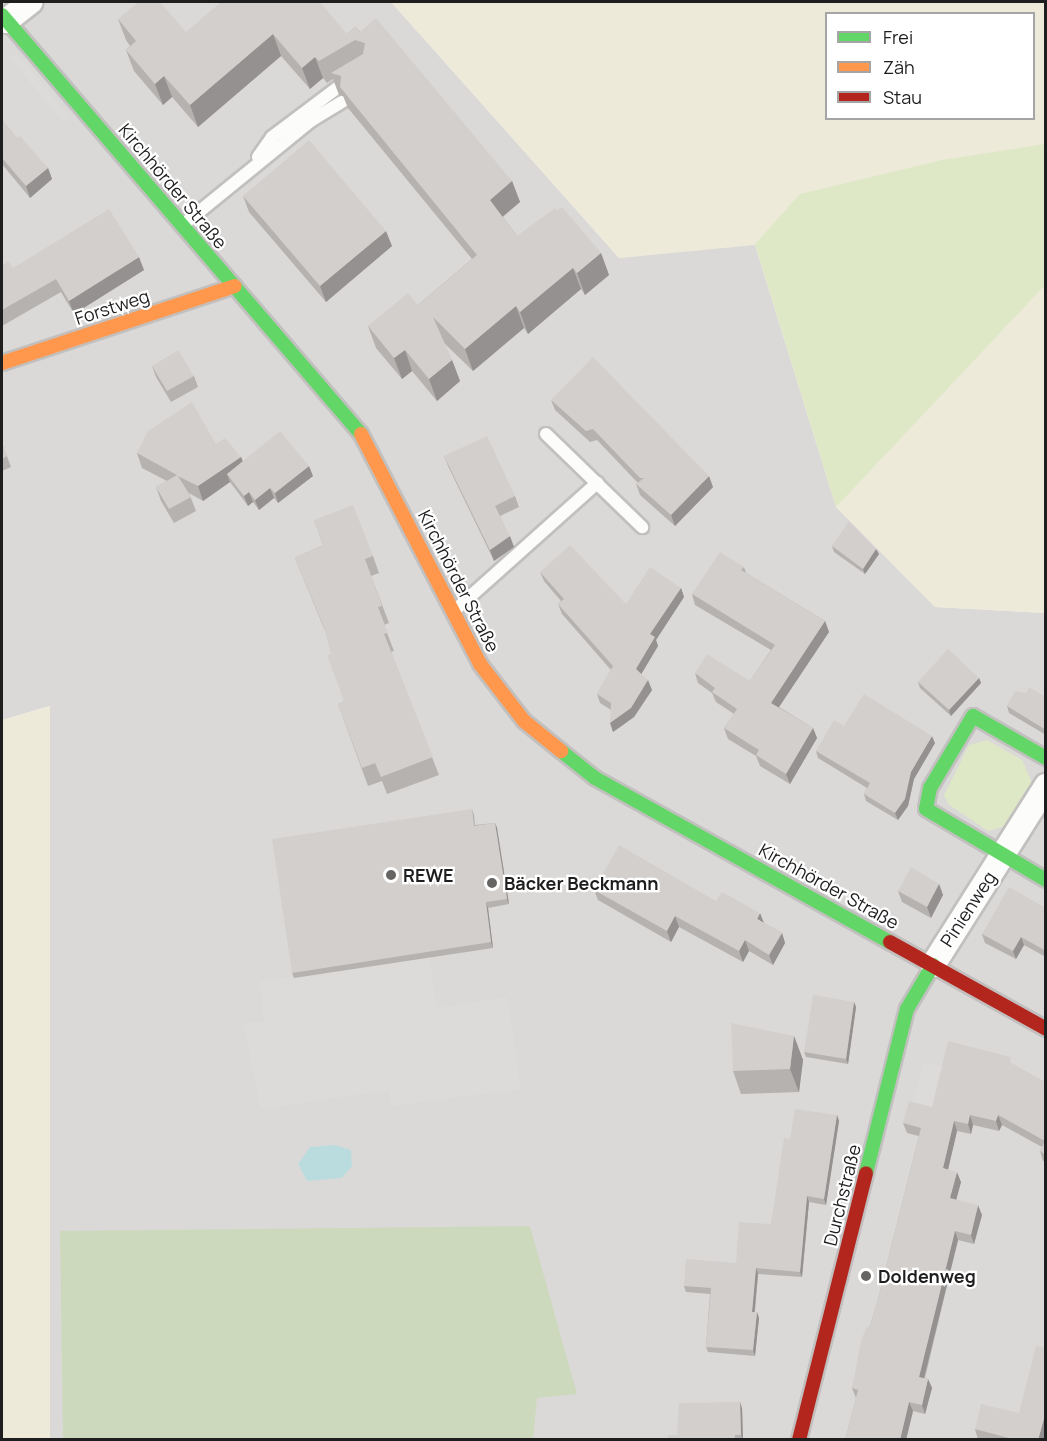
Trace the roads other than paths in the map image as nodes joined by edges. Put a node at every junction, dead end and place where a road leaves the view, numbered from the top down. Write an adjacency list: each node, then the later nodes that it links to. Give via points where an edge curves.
1 (30, 2): 2 (street)
2 (4, 18): 6 (main road, Kirchhörder Straße)
3 (357, 74): 5 (lane, via 272,137)
4 (342, 102): 5 (lane)
5 (249, 169): 6 (lane)
6 (183, 225): 7 (main road, Kirchhörder Straße)
7 (235, 286): 8 (main road, Forstweg); 12 (main road, Kirchhörder Straße, via 362,435)
8 (2, 363)
9 (546, 434): 10 (lane)
10 (597, 483): 11 (lane); 12 (lane)
11 (642, 527)
12 (452, 613): 17 (main road, Kirchhörder Straße, via 480,664 511,705 558,752 595,778)
13 (1046, 758): 15 (main road, Pinienweg, via 973,716 930,788 926,809)
14 (1046, 786): 15 (street, Pinienweg)
15 (1004, 855): 16 (main road, Pinienweg); 17 (street, Pinienweg)
16 (1046, 880)
17 (933, 964): 18 (main road, Kirchhörder Straße); 19 (main road, Durchstraße, via 907,1009)
18 (1046, 1029)
19 (799, 1440)

